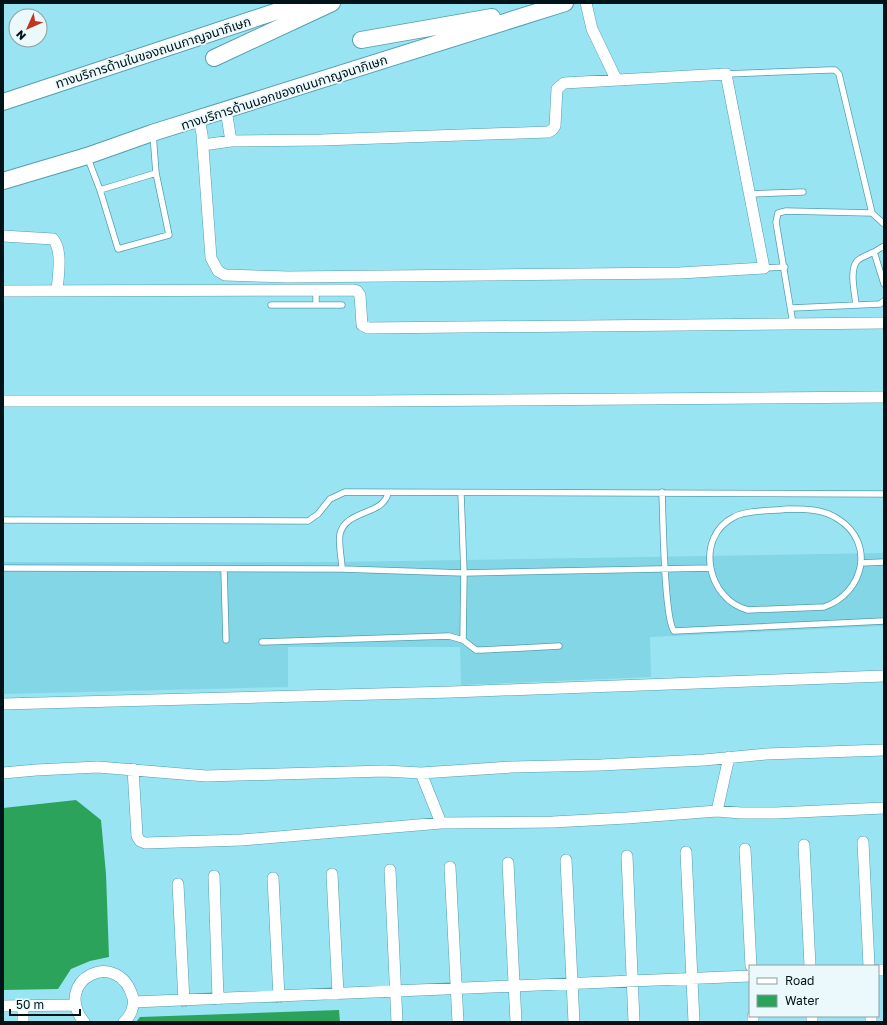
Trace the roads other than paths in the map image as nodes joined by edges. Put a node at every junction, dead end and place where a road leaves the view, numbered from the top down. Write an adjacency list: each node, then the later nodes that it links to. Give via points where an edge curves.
1 (302, 3): 9 (main road, ทางบริการด้านในของถนนกาญจนาภิเษก)
2 (332, 3): 6 (main road)
3 (586, 3): 8 (street, via 592,29)
4 (559, 5): 5 (main road); 10 (main road, ทางบริการด้านนอกของถนนกาญจนาภิเษก)
5 (361, 40)
6 (214, 58)
7 (726, 74): 8 (street); 20 (street); 21 (lane, via 835,70 839,74)
8 (616, 80): 13 (street, via 561,84 557,89 555,126 548,132)
9 (3, 102)
10 (226, 110): 11 (main road, ทางบริการด้านนอกของถนนกาญจนาภิเษก); 13 (street)
11 (199, 118): 12 (main road, ทางบริการด้านนอกของถนนกาญจนาภิเษก); 14 (street)
12 (152, 133): 15 (main road, ทางบริการด้านนอกของถนนกาญจนาภิเษก); 16 (lane)
13 (231, 141): 14 (street)
14 (203, 145): 27 (street, via 211,258 218,271 225,275 288,277 620,274)
15 (87, 156): 17 (main road, ทางบริการด้านนอกของถนนกาญจนาภิเษก); 18 (lane)
16 (156, 173): 18 (lane); 18 (lane, via 169,235 118,249)
17 (3, 181)
18 (100, 190)
19 (803, 192): 20 (lane)
20 (750, 194): 27 (street)
21 (872, 213): 22 (lane); 26 (lane, via 786,211 778,214 776,222)
22 (884, 224)
23 (3, 236): 31 (street, via 53,239 57,246 58,258)
24 (884, 246): 25 (lane)
25 (874, 252): 28 (lane); 36 (lane, via 856,262)
26 (785, 267): 27 (lane); 37 (lane)
27 (764, 268)
28 (884, 284)
29 (316, 290): 31 (street); 34 (lane); 39 (street, via 357,291 360,295 362,325 368,328)
30 (3, 291): 31 (street)
31 (57, 291)
32 (884, 301): 36 (lane, via 880,304)
33 (271, 305): 34 (lane)
34 (316, 305): 35 (lane)
35 (342, 305)
36 (856, 305): 37 (lane)
37 (792, 308): 39 (lane)
38 (884, 323): 39 (street)
39 (794, 324)
40 (884, 397): 41 (street)
41 (3, 401)
42 (662, 492): 44 (lane); 45 (lane); 53 (lane)
43 (388, 493): 44 (lane); 46 (lane, via 340,493 330,499 318,514 308,521); 52 (lane, via 383,504 358,514 343,528 340,535)
44 (460, 494): 54 (lane)
45 (884, 494)
46 (3, 520)
47 (884, 562): 48 (lane)
48 (861, 563): 50 (lane, via 860,575 853,586 834,603 824,607 784,609 748,610 738,607 719,589); 50 (lane, via 855,538 838,518 818,510 788,509 743,514 727,521 713,538)
49 (3, 568): 51 (lane)
50 (710, 568): 53 (lane)
51 (224, 569): 52 (lane); 56 (lane)
52 (342, 569): 54 (lane)
53 (665, 569): 54 (lane); 55 (lane, via 670,621 677,632)
54 (464, 573): 57 (lane)
55 (884, 622)
56 (226, 640)
57 (463, 640): 58 (lane, via 449,636); 59 (lane, via 476,650)
58 (262, 642)
59 (559, 646)
60 (884, 676): 61 (street, via 452,692)
61 (3, 704)
62 (884, 750): 63 (street, via 766,754)
63 (729, 758): 65 (street); 68 (street)
64 (133, 769): 65 (street, via 174,775 206,776 386,771); 66 (street, via 98,767); 69 (street, via 137,836 145,843 242,840)
65 (421, 773): 69 (street)
66 (3, 774)
67 (884, 808): 68 (street, via 776,813)
68 (717, 811): 69 (street, via 560,822)
69 (441, 823)
70 (863, 842): 85 (street)
71 (804, 845): 84 (street)
72 (745, 849): 83 (street)
73 (686, 852): 87 (street)
74 (627, 856): 88 (street)
75 (566, 860): 89 (street)
76 (508, 863): 90 (street)
77 (450, 867): 91 (street)
78 (390, 870): 92 (street)
79 (332, 874): 93 (street)
80 (214, 876): 95 (street)
81 (273, 878): 94 (street)
82 (178, 884): 96 (street)
83 (751, 965)
84 (810, 965)
85 (869, 965)
86 (749, 976): 87 (street)
87 (692, 978): 88 (street); 109 (street)
88 (633, 981): 89 (street); 108 (street)
89 (572, 984): 90 (street); 107 (street)
90 (514, 986): 91 (street); 106 (street)
91 (456, 989): 92 (street); 105 (street)
92 (396, 992): 93 (street); 104 (street)
93 (338, 994): 94 (street)
94 (279, 997): 95 (street)
95 (218, 999): 96 (street)
96 (184, 1001): 97 (street)
97 (134, 1002): 98 (street, via 130,987 123,978 113,972 102,971 91,974 81,981); 103 (street)
98 (74, 1005): 100 (street); 102 (street)
99 (3, 1006): 100 (street)
100 (23, 1006): 101 (street)
101 (23, 1022)
102 (84, 1022)
103 (124, 1022)
104 (397, 1022)
105 (458, 1022)
106 (516, 1022)
107 (574, 1022)
108 (634, 1022)
109 (694, 1022)

